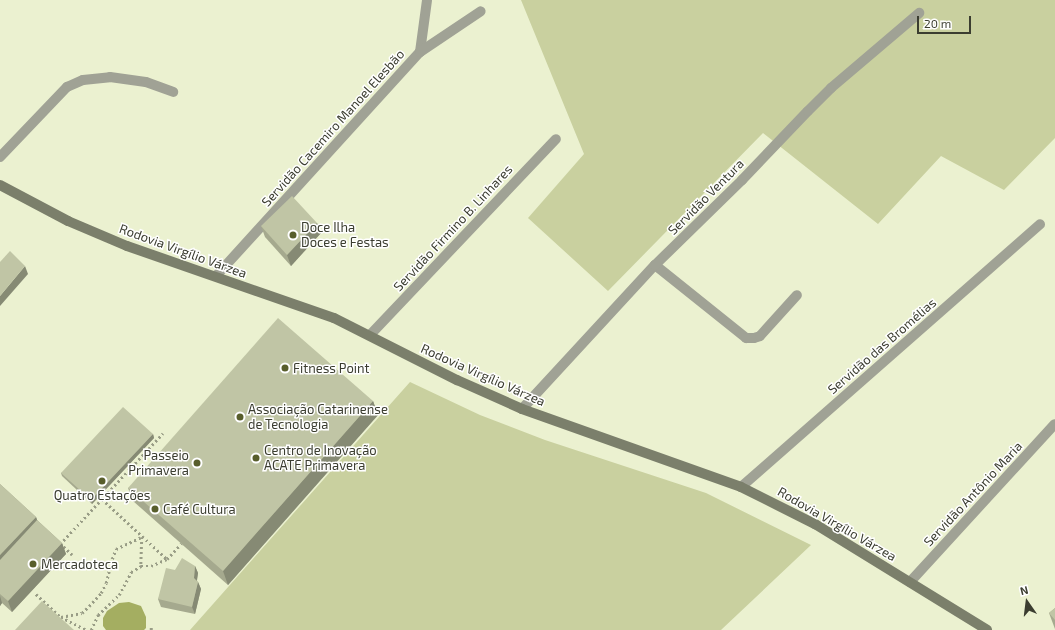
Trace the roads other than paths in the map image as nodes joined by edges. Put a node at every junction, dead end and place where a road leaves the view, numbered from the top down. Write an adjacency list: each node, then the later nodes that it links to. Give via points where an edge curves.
1 (428, 0): 4 (street)
2 (480, 11): 4 (street, Servidão Cacemiro Manoel Elesbão)
3 (919, 13): 10 (street, Servidão Ventura, via 831,88)
4 (420, 52): 11 (street, Servidão Cacemiro Manoel Elesbão)
5 (173, 92): 7 (street, via 146,82 110,77 83,80 66,87)
6 (556, 139): 13 (street, Servidão Firmino B. Linhares)
7 (0, 157)
8 (0, 185): 11 (main road, Rodovia Virgílio Várzea, via 68,221 127,246)
9 (1040, 224): 16 (street, Servidão das Bromélias)
10 (655, 265): 12 (street, via 746,338 760,336); 14 (street, Servidão Ventura)
11 (216, 276): 13 (main road, Rodovia Virgílio Várzea, via 334,318)
12 (797, 295)
13 (370, 335): 14 (main road, Rodovia Virgílio Várzea, via 457,380)
14 (522, 409): 16 (main road, Rodovia Virgílio Várzea)
15 (1055, 424): 17 (street, Servidão Antônio Maria)
16 (741, 487): 17 (main road, Rodovia Virgílio Várzea, via 815,524)
17 (910, 582): 18 (main road, Rodovia Virgílio Várzea)
18 (987, 630)

